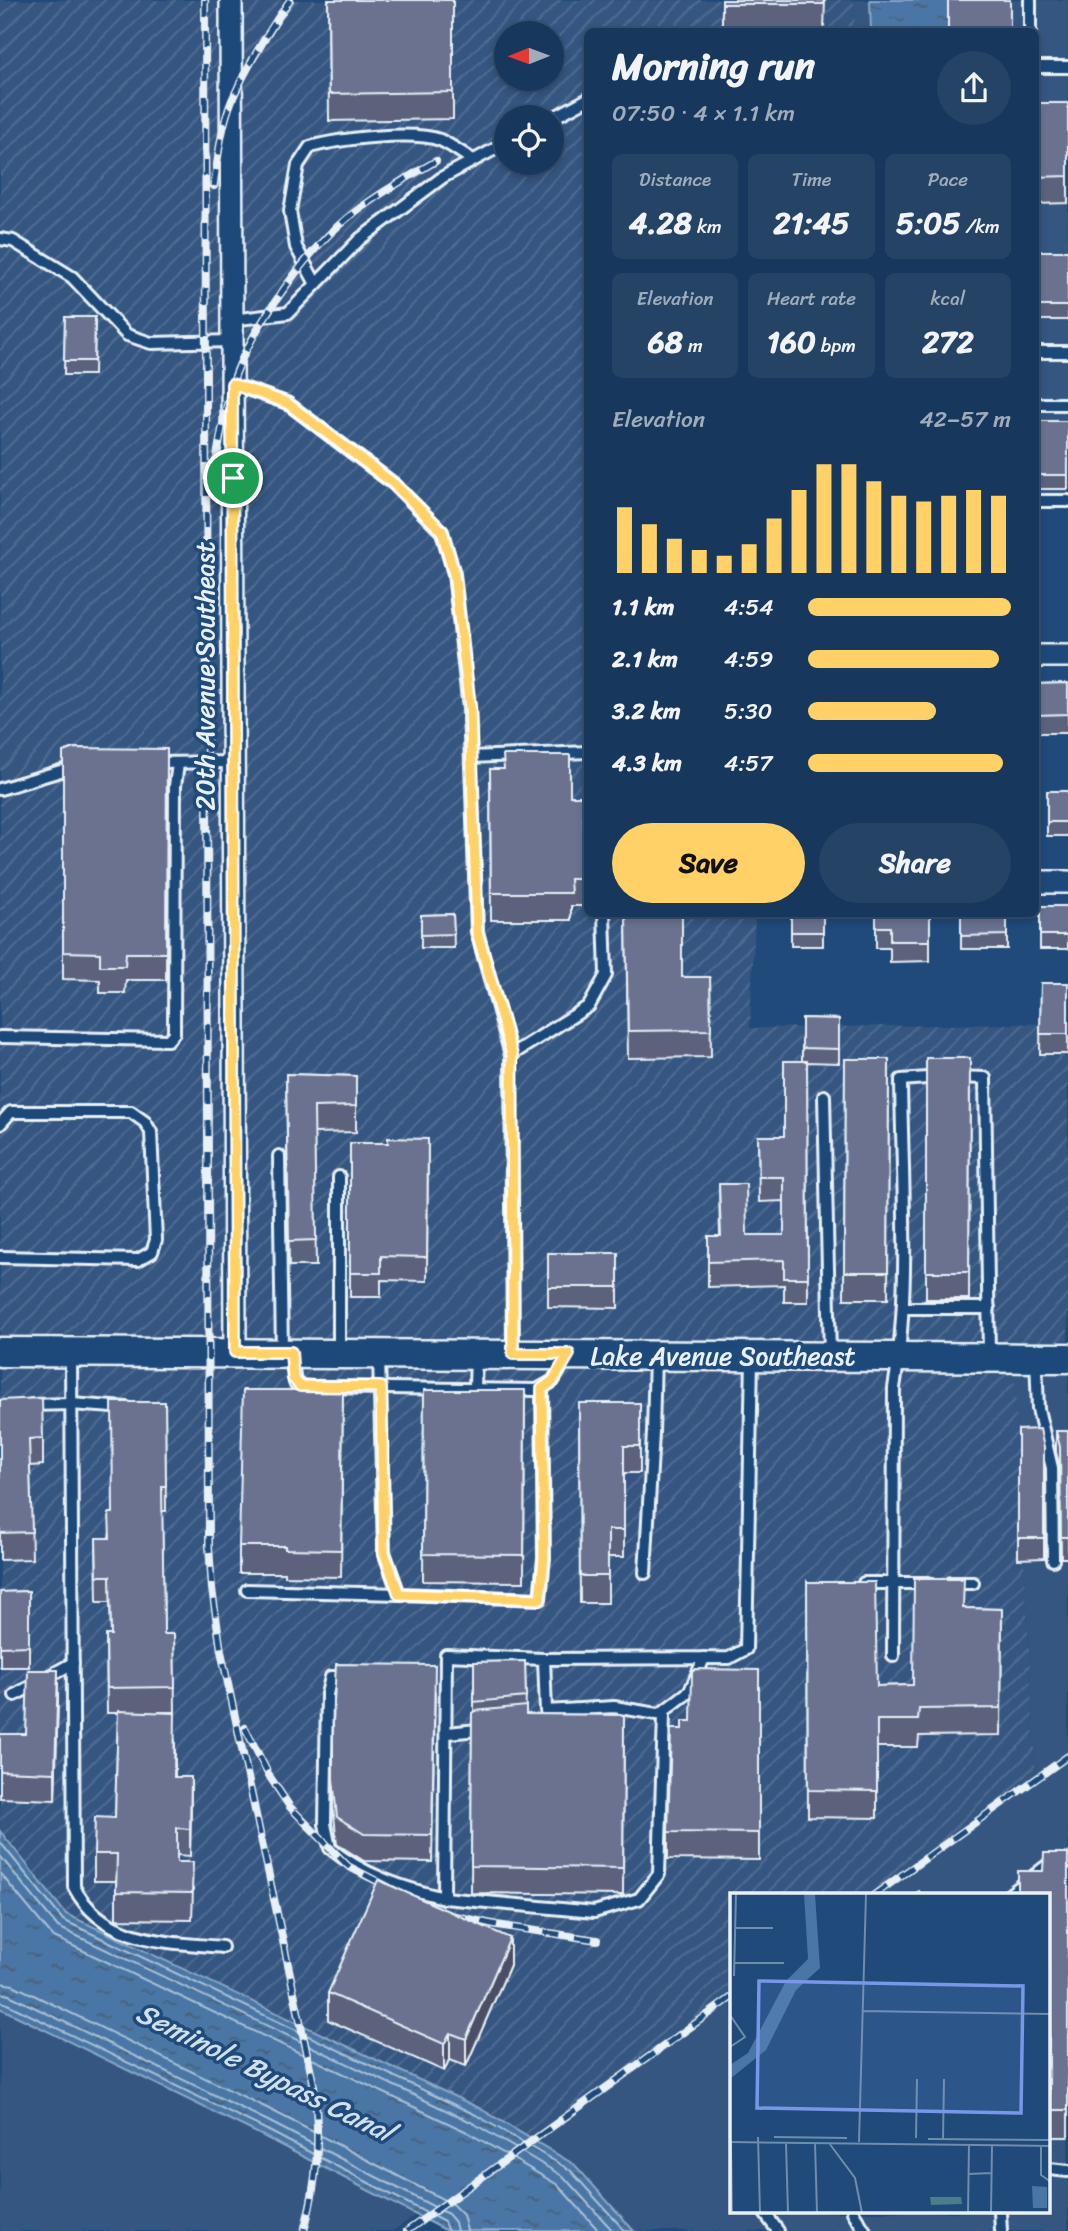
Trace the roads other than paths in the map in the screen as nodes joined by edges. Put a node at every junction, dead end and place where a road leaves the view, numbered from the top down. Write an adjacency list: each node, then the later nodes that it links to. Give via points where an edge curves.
1 (231, 0): 12 (street, 20th Avenue Southeast)
2 (1030, 0): 3 (lane)
3 (1030, 28)
4 (1039, 67): 5 (lane)
5 (1068, 67)
6 (584, 101): 7 (lane)
7 (564, 112)
8 (494, 149): 9 (lane)
9 (473, 160): 11 (lane, via 360,239); 11 (lane, via 440,140 413,136 334,140 310,146 298,165 289,211 296,247)
10 (0, 239): 12 (lane, via 13,241 72,277 127,335 151,343)
11 (316, 284): 12 (lane, via 288,313)
12 (232, 330): 15 (street, 20th Avenue Southeast)
13 (1039, 352): 14 (lane)
14 (1068, 352)
15 (232, 384): 23 (lane, via 287,403 394,484 442,531 454,574); 25 (street, 20th Avenue Southeast)
16 (1039, 404): 17 (lane)
17 (1068, 404)
18 (1039, 501): 19 (lane)
19 (1068, 501)
20 (1039, 656): 21 (street)
21 (1068, 656)
22 (584, 752): 23 (lane)
23 (471, 757): 33 (lane, via 477,932)
24 (139, 762): 27 (lane)
25 (234, 762): 27 (lane); 43 (street, 20th Avenue Southeast)
26 (84, 764): 28 (lane)
27 (178, 764): 32 (lane, via 174,1033 168,1040)
28 (0, 789)
29 (1039, 882): 30 (street)
30 (1068, 882)
31 (604, 917): 33 (lane, via 606,975 589,1006)
32 (0, 1037)
33 (512, 1055): 48 (lane)
34 (824, 1096): 52 (lane)
35 (0, 1124): 38 (lane, via 11,1111 131,1112 145,1122 151,1132 156,1240 152,1252 138,1260)
36 (279, 1156): 44 (lane)
37 (339, 1177): 45 (lane)
38 (0, 1257)
39 (989, 1307): 40 (lane); 40 (lane, via 985,1078 937,1076 901,1080); 54 (lane)
40 (903, 1308): 53 (lane)
41 (0, 1352): 42 (street, Lake Avenue Southeast)
42 (71, 1352): 43 (street, Lake Avenue Southeast); 60 (lane)
43 (235, 1352): 44 (street, Lake Avenue Southeast)
44 (287, 1352): 45 (street, Lake Avenue Southeast); 57 (lane, via 293,1378 300,1386)
45 (339, 1353): 46 (street, Lake Avenue Southeast)
46 (379, 1353): 47 (street, Lake Avenue Southeast); 57 (lane)
47 (476, 1354): 48 (street, Lake Avenue Southeast); 58 (lane)
48 (513, 1354): 49 (street, Lake Avenue Southeast)
49 (569, 1354): 50 (street, Lake Avenue Southeast); 59 (lane, via 553,1381)
50 (655, 1355): 51 (street, Lake Avenue Southeast); 64 (lane)
51 (752, 1356): 52 (street, Lake Avenue Southeast); 71 (lane, via 746,1649 729,1658)
52 (830, 1356): 53 (street, Lake Avenue Southeast)
53 (900, 1357): 54 (street, Lake Avenue Southeast); 66 (lane, via 894,1388)
54 (989, 1358): 55 (street, Lake Avenue Southeast)
55 (1037, 1358): 56 (street, Lake Avenue Southeast); 63 (lane, via 1038,1409 1052,1468)
56 (1068, 1358)
57 (381, 1387): 58 (lane); 69 (lane, via 384,1552)
58 (475, 1388): 59 (lane)
59 (542, 1389): 69 (lane, via 544,1558 540,1599)
60 (71, 1404): 61 (lane); 62 (lane); 73 (lane)
61 (24, 1405)
62 (136, 1408)
63 (1053, 1560)
64 (645, 1573)
65 (853, 1583): 66 (lane)
66 (894, 1583): 67 (lane); 70 (lane)
67 (973, 1583)
68 (247, 1590): 69 (lane)
69 (399, 1594)
70 (894, 1656)
71 (704, 1658): 72 (lane); 77 (lane, via 690,1691)
72 (544, 1659): 76 (lane); 80 (lane, via 446,1655 441,1677)
73 (73, 1663): 75 (lane); 84 (lane, via 74,1887 83,1905 105,1924 153,1941)
74 (355, 1676): 83 (lane, via 331,1677 327,1694 326,1825 330,1847 346,1861 400,1887)
75 (15, 1695)
76 (546, 1711): 77 (lane, via 614,1707); 78 (lane)
77 (660, 1714): 83 (lane, via 664,1715 659,1874 639,1899 594,1912)
78 (542, 1724)
79 (502, 1728): 80 (lane)
80 (447, 1733): 83 (lane)
81 (1068, 1862): 82 (lane, via 1049,1864)
82 (1011, 1893)
83 (444, 1898)
84 (222, 1947)
85 (1050, 2169): 86 (lane)
86 (1068, 2171)
87 (765, 2214): 89 (lane)
88 (854, 2214): 90 (lane)
89 (778, 2231)
90 (865, 2231)

